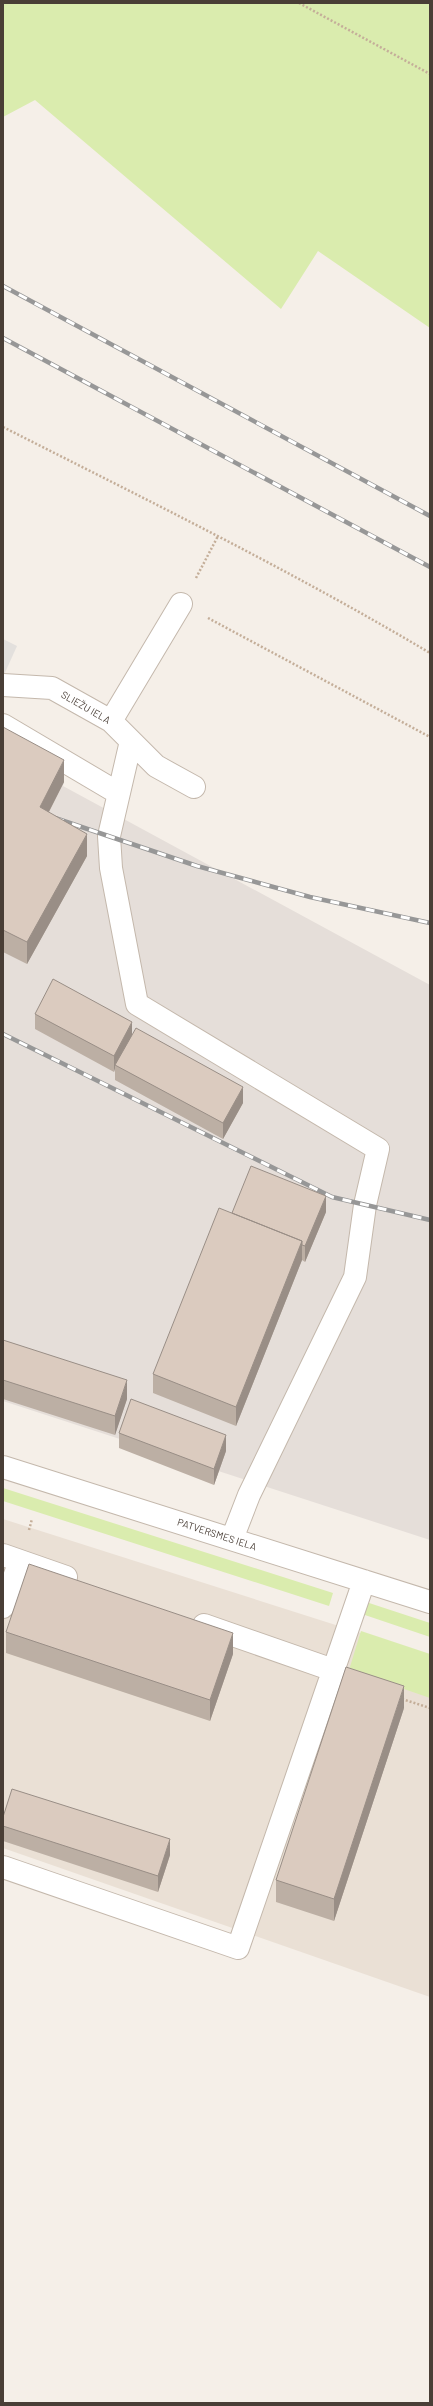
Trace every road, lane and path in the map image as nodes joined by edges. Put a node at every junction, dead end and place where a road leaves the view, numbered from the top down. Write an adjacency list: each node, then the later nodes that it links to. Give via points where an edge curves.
1 (299, 3): 2 (path)
2 (430, 74)
3 (3, 427): 4 (path)
4 (218, 536): 5 (path); 6 (path, via 348,604)
5 (181, 604): 8 (street); 10 (path)
6 (430, 654)
7 (3, 685): 8 (street, SLIEŽU IELA, via 52,688)
8 (111, 720): 11 (street, SLIEŽU IELA)
9 (3, 725): 13 (street)
10 (430, 737)
11 (130, 741): 12 (street, SLIEŽU IELA, via 156,766); 13 (street)
12 (194, 787)
13 (118, 793): 15 (street, via 109,836 111,868 137,1004 378,1149 365,1205 356,1277 249,1495)
14 (3, 1467): 15 (street, PATVERSMES IELA)
15 (232, 1539): 17 (street, PATVERSMES IELA)
16 (12, 1558): 18 (street); 20 (street)
17 (364, 1581): 19 (street, PATVERSMES IELA); 22 (street)
18 (87, 1585)
19 (430, 1602)
20 (3, 1607)
21 (184, 1618): 22 (street)
22 (333, 1670): 25 (street, via 238,1948)
23 (395, 1697): 24 (path)
24 (430, 1708)
25 (3, 1867)

